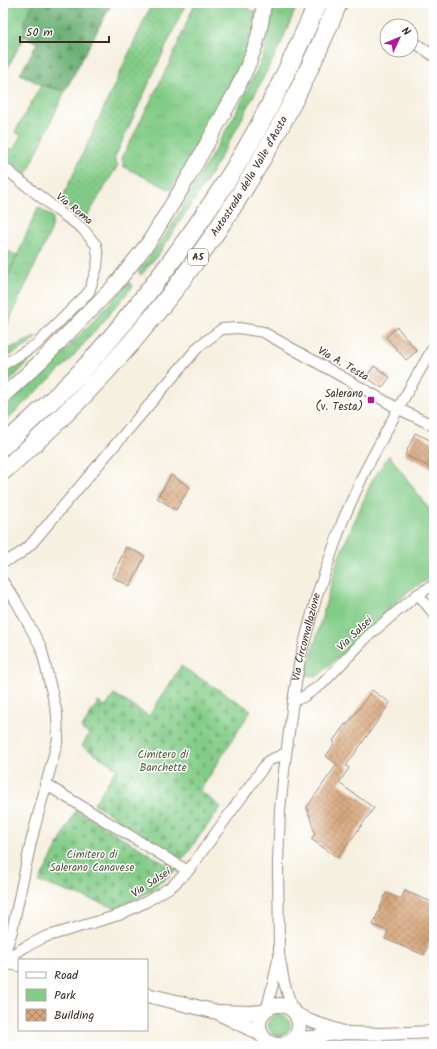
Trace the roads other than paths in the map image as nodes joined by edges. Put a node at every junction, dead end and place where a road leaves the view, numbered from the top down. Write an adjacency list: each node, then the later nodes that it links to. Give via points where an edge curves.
1 (264, 3): 9 (main road, via 257,41 236,91 149,242 110,290)
2 (318, 3): 12 (highway, Autostrada della Valle d'Aosta / A5, via 271,104 221,190 193,231 105,345)
3 (338, 3): 13 (highway, Autostrada della Valle d'Aosta / A5, via 313,63 271,143 236,203 176,288 90,389)
4 (419, 46): 5 (street)
5 (434, 56)
6 (3, 166): 8 (street, Via Roma, via 82,228 96,245 98,256 89,292 37,344)
7 (434, 346): 10 (street, Via Circonvallazione)
8 (3, 365)
9 (3, 396)
10 (399, 409): 11 (street, Via A. Testa); 14 (street, Via A. Testa, via 263,332 239,328 222,329 199,346 32,543 10,560); 19 (street, Via Circonvallazione, via 366,469 343,520 317,595 300,659)
11 (434, 426)
12 (3, 446)
13 (3, 471)
14 (3, 560)
15 (3, 582): 21 (street, via 41,647 57,714 58,740)
16 (434, 585): 17 (street, Via Salsei)
17 (418, 594): 18 (street); 19 (street, Via Salsei, via 368,636 322,684)
18 (434, 614)
19 (293, 702): 20 (street, Via Circonvallazione)
20 (286, 753): 22 (street, Via Salsei, via 268,761); 23 (street, Via Circonvallazione, via 278,862)
21 (45, 784): 22 (street); 24 (street, via 12,931)
22 (188, 871): 24 (street, Via Salsei, via 172,886 120,915 45,937)
23 (279, 954): 27 (street, Via Circonvallazione); 28 (street, Via Circonvallazione, via 284,982)
24 (3, 960): 25 (main road)
25 (18, 964)
26 (148, 995): 29 (main road)
27 (265, 1010): 28 (main road, via 279,1004 286,1005); 29 (main road, via 249,1013); 32 (main road, via 258,1026)
28 (294, 1011): 31 (street, via 310,1021); 33 (main road, via 300,1027)
29 (217, 1012): 32 (main road)
30 (434, 1032): 31 (street)
31 (346, 1033): 33 (street)
32 (264, 1040): 33 (main road, via 275,1045)
33 (292, 1042)

